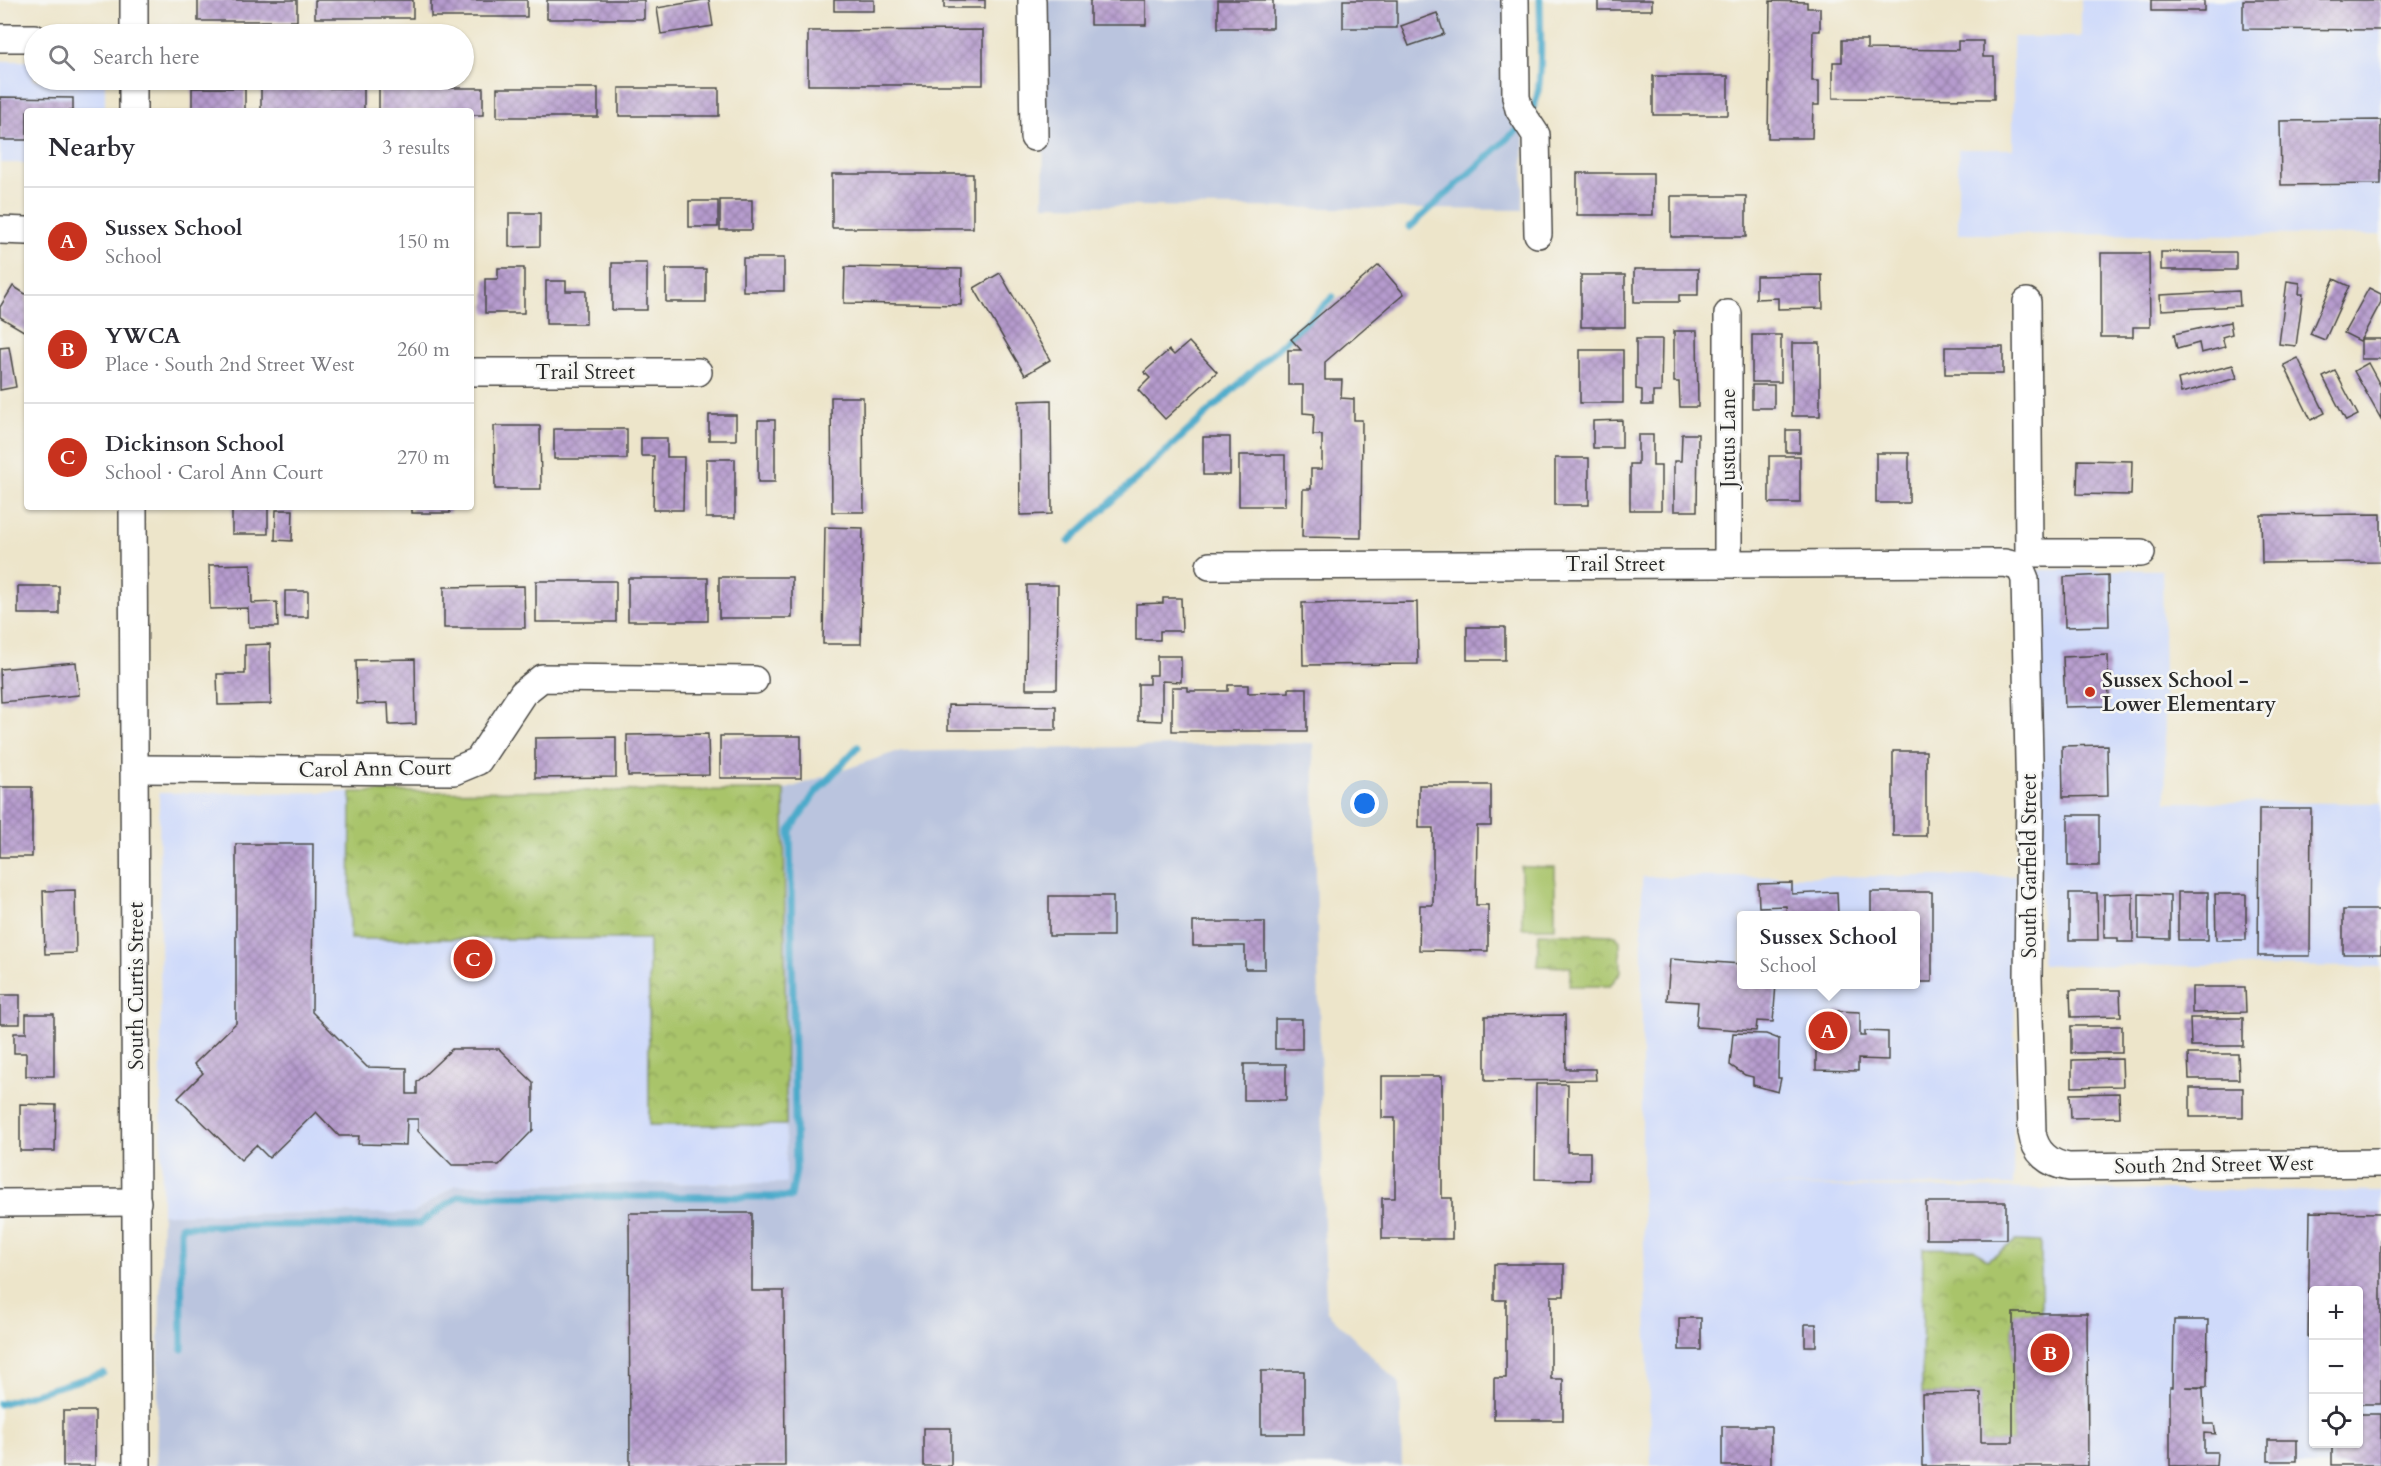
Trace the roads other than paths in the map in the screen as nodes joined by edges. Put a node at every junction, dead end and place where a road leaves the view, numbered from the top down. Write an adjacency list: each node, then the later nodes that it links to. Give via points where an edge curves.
1 (134, 0): 4 (street)
2 (1032, 0): 9 (street)
3 (1515, 0): 12 (street, via 1516,97 1536,135)
4 (134, 24)
5 (0, 38): 6 (street)
6 (24, 38)
7 (133, 90): 8 (street)
8 (133, 108)
9 (1034, 137)
10 (0, 230): 11 (street)
11 (24, 231)
12 (1538, 234)
13 (2027, 302): 19 (street, South Garfield Street)
14 (1728, 314): 20 (street, Justus Lane)
15 (474, 372): 16 (street, Trail Street)
16 (698, 372)
17 (133, 510): 23 (street, South Curtis Street)
18 (2141, 553): 19 (street, Trail Street)
19 (2025, 560): 20 (street, Trail Street); 24 (street, South Garfield Street, via 2032,1132)
20 (1728, 563): 21 (street, Trail Street)
21 (1210, 566)
22 (754, 680): 23 (street, Carol Ann Court, via 542,678 523,693 478,761 454,771)
23 (134, 769): 26 (street, South Curtis Street)
24 (2048, 1160): 25 (street, South 2nd Street West, via 2069,1167)
25 (2381, 1163)
26 (137, 1202): 27 (street); 28 (street, South Curtis Street)
27 (0, 1203)
28 (137, 1466)

